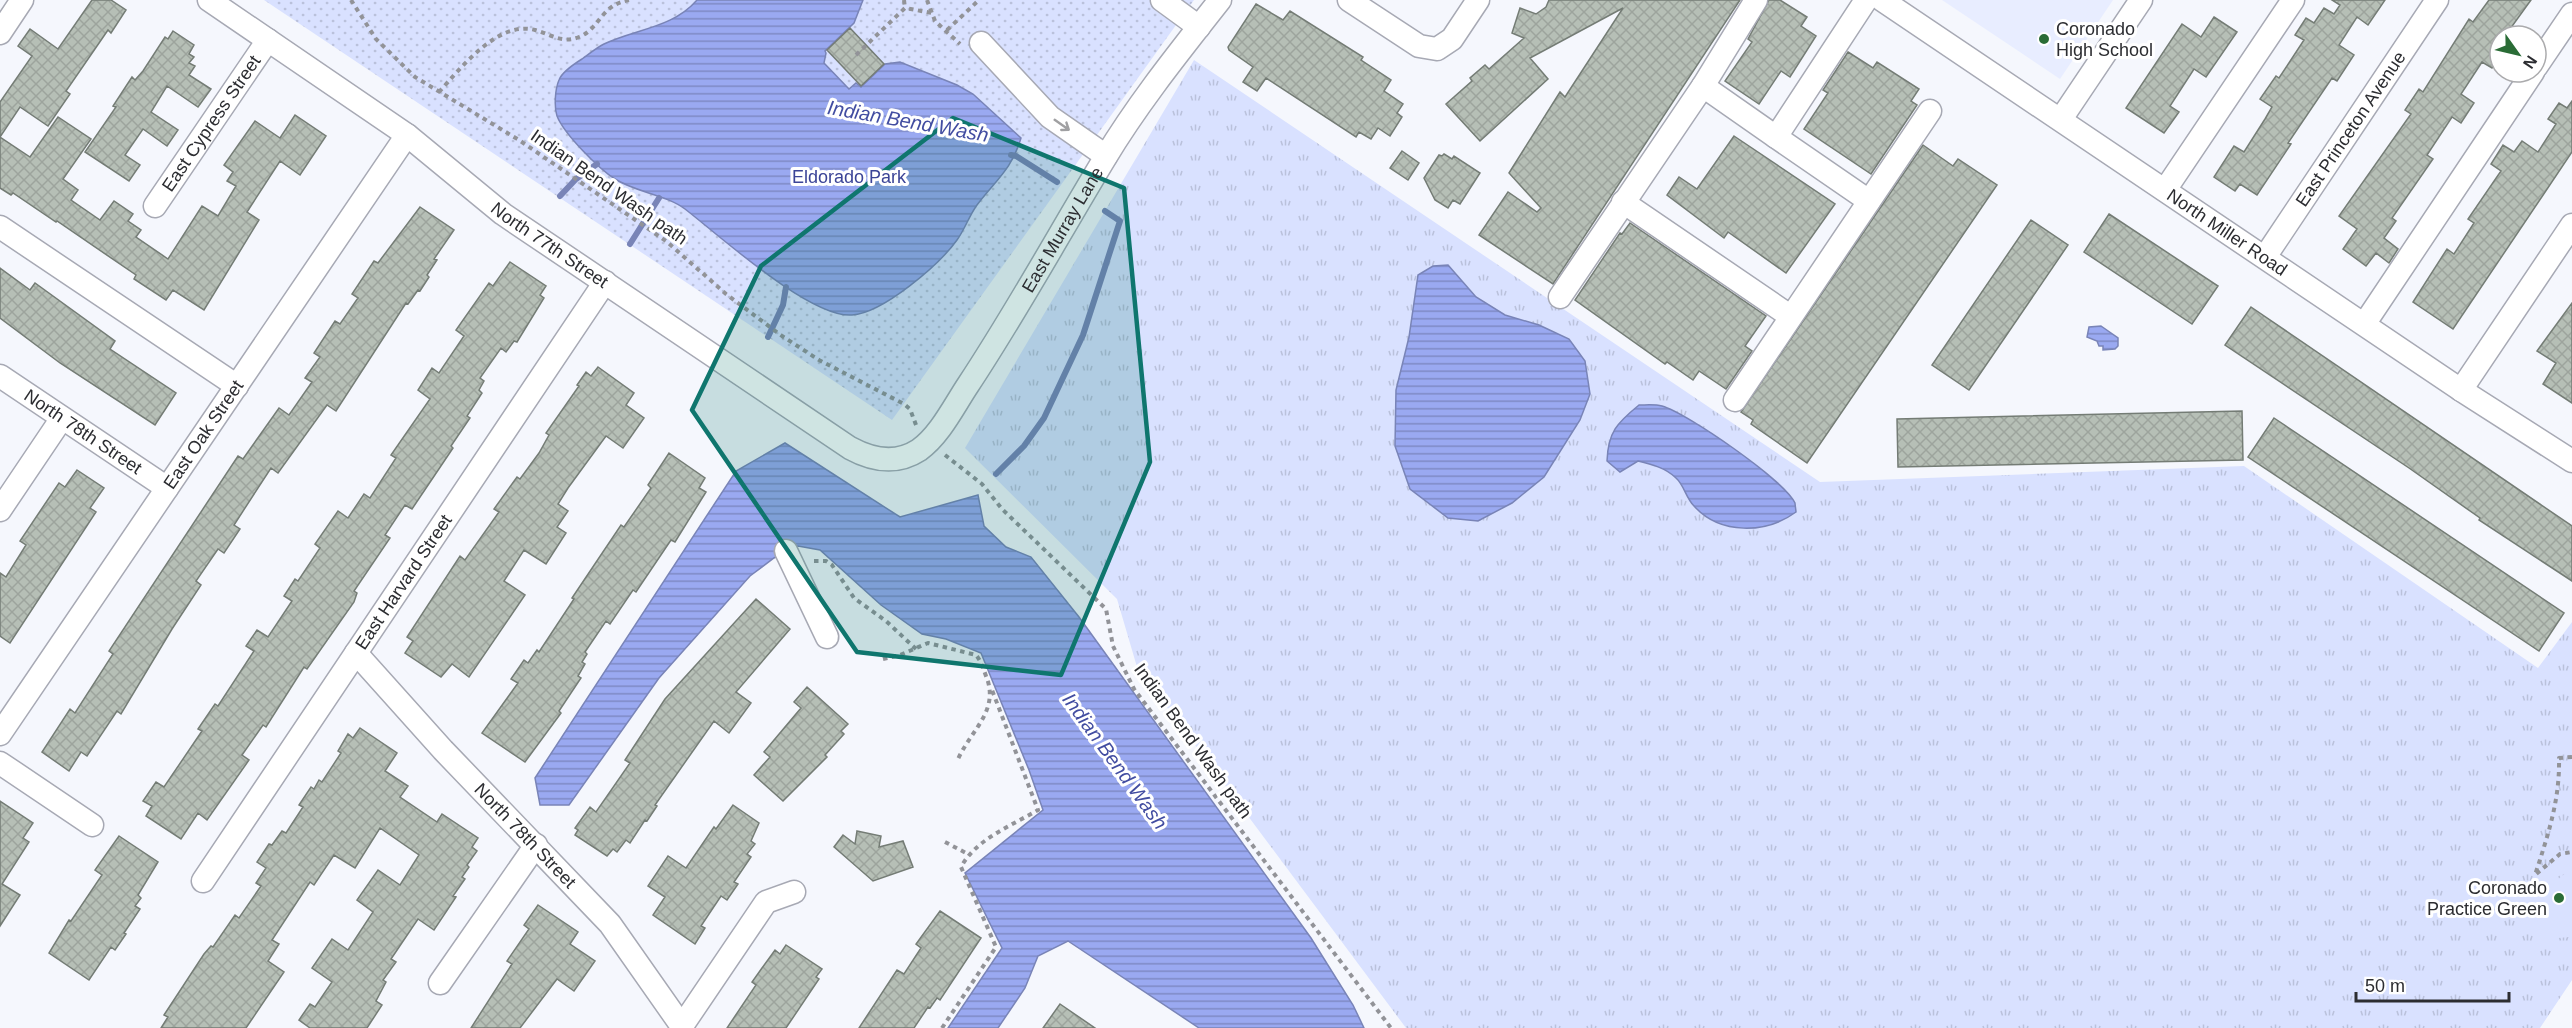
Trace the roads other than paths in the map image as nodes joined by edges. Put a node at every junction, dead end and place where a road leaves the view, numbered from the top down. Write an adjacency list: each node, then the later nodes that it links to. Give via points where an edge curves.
1 (22, 0): 15 (street)
2 (208, 0): 16 (street, North 77th Street)
3 (1162, 0): 14 (street)
4 (1220, 0): 14 (street, East Murray Lane)
5 (1349, 0): 6 (street, via 1419,46 1437,49 1452,39)
6 (1478, 0)
7 (1756, 0): 20 (street)
8 (1866, 0): 24 (street)
9 (1882, 0): 22 (street, North Miller Road)
10 (2141, 0): 22 (street)
11 (2293, 0): 26 (street)
12 (2437, 0): 32 (street, East Princeton Avenue)
13 (2572, 14): 18 (street)
14 (1199, 27): 25 (street, East Murray Lane)
15 (0, 33)
16 (268, 40): 23 (street, North 77th Street); 29 (street, East Cypress Street)
17 (981, 43): 25 (street, one-way to 25, via 1050,117)
18 (2548, 49)
19 (2525, 84): 36 (street)
20 (1703, 86): 24 (street); 28 (street)
21 (1930, 111): 27 (street)
22 (2061, 119): 26 (street, North Miller Road)
23 (407, 135): 33 (street, North 77th Street, via 503,214); 38 (street, East Oak Street)
24 (1776, 137): 27 (street)
25 (1106, 156): 43 (street, East Murray Lane, via 1019,306 953,407 928,442)
26 (2165, 190): 32 (street, North Miller Road)
27 (1869, 201): 35 (street)
28 (1623, 202): 34 (street); 35 (street)
29 (155, 206)
30 (2572, 225): 39 (street)
31 (0, 227): 38 (street)
32 (2265, 257): 36 (street, North Miller Road)
33 (605, 282): 43 (street, North 77th Street, via 850,448 866,457); 48 (street, East Harvard Street)
34 (1560, 297)
35 (1790, 315): 40 (street)
36 (2365, 323): 39 (street, North Miller Road)
37 (0, 376): 41 (street, North 78th Street)
38 (237, 386): 44 (street, East Oak Street)
39 (2461, 390): 42 (street, North Miller Road)
40 (1735, 400)
41 (62, 418): 44 (street, North 78th Street); 45 (street)
42 (2569, 452)
43 (905, 456)
44 (167, 488): 49 (street, East Oak Street)
45 (0, 510)
46 (790, 561): 47 (street)
47 (827, 637)
48 (356, 653): 52 (street, North 78th Street); 53 (street, East Harvard Street)
49 (0, 734)
50 (0, 763): 51 (street)
51 (93, 825)
52 (536, 845): 55 (street); 56 (street, North 78th Street, via 610,924)
53 (202, 881)
54 (794, 892): 56 (street, via 766,902)
55 (440, 983)
56 (682, 1027)

